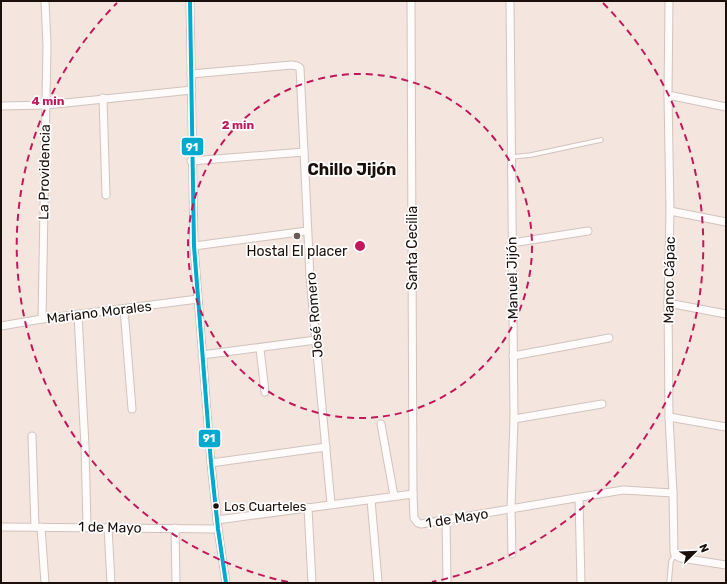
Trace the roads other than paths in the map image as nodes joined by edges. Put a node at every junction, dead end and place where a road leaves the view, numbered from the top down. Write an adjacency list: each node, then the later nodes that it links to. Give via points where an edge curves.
1 (45, 1): 10 (street, La Providencia)
2 (190, 1): 6 (street)
3 (411, 1): 46 (street, Santa Cecilia)
4 (510, 1): 15 (street, Manuel Jijón)
5 (669, 1): 8 (street, Manco Cápac)
6 (192, 74): 7 (street); 14 (street, José Romero, via 297,66 300,68)
7 (192, 90): 9 (street); 16 (street)
8 (668, 95): 12 (street); 18 (street, Manco Cápac)
9 (103, 98): 10 (street); 17 (street)
10 (46, 105): 11 (street); 29 (street, La Providencia)
11 (1, 106)
12 (726, 107)
13 (601, 140): 15 (lane)
14 (304, 152): 16 (street); 20 (street, José Romero)
15 (511, 157): 22 (street, Manuel Jijón)
16 (191, 161): 23 (street)
17 (106, 195)
18 (670, 211): 19 (street); 25 (street, Manco Cápac)
19 (726, 222)
20 (307, 231): 23 (street); 32 (street, José Romero)
21 (588, 231): 22 (street)
22 (512, 243): 35 (street, Manuel Jijón)
23 (194, 246): 24 (street)
24 (198, 299): 26 (street, Mariano Morales); 34 (street)
25 (668, 303): 27 (street); 39 (street, Manco Cápac)
26 (124, 309): 28 (street, Mariano Morales); 38 (street)
27 (726, 314)
28 (78, 315): 29 (street, Mariano Morales); 58 (street)
29 (42, 319): 30 (street, Mariano Morales)
30 (1, 326)
31 (609, 338): 35 (street)
32 (316, 340): 33 (street); 44 (street, José Romero)
33 (260, 348): 34 (street); 36 (street)
34 (202, 355): 45 (street)
35 (513, 356): 40 (street, Manuel Jijón)
36 (265, 392)
37 (602, 404): 40 (street)
38 (132, 409)
39 (669, 417): 42 (street); 47 (street, Manco Cápac)
40 (514, 419): 53 (street, Manuel Jijón)
41 (381, 424): 48 (street)
42 (726, 427)
43 (32, 436): 57 (street)
44 (326, 447): 45 (street); 51 (street, José Romero)
45 (211, 462): 54 (street)
46 (413, 494): 48 (street); 55 (street, 1 de Mayo, via 414,518 418,523)
47 (673, 494): 49 (street, 1 de Mayo, via 623,490); 63 (street, Manco Cápac, via 673,542)
48 (394, 496): 50 (street)
49 (579, 498): 53 (street, 1 de Mayo); 72 (street)
50 (371, 500): 51 (street); 65 (street)
51 (330, 504): 52 (street)
52 (308, 508): 54 (street); 70 (street)
53 (511, 509): 55 (street, 1 de Mayo); 62 (street, Manuel Jijón)
54 (217, 520): 61 (street)
55 (446, 520): 71 (street)
56 (1, 527): 57 (street, 1 de Mayo)
57 (38, 527): 58 (street, 1 de Mayo); 66 (street)
58 (87, 527): 59 (street, 1 de Mayo)
59 (108, 527): 60 (street, 1 de Mayo); 67 (street)
60 (175, 528): 61 (street, 1 de Mayo); 68 (street)
61 (218, 529): 69 (street)
62 (512, 554)
63 (676, 556): 64 (street); 73 (lane, via 671,561)
64 (726, 565)
65 (378, 581)
66 (45, 583)
67 (111, 583)
68 (176, 583)
69 (226, 583)
70 (312, 583)
71 (447, 583)
72 (581, 583)
73 (669, 583)

